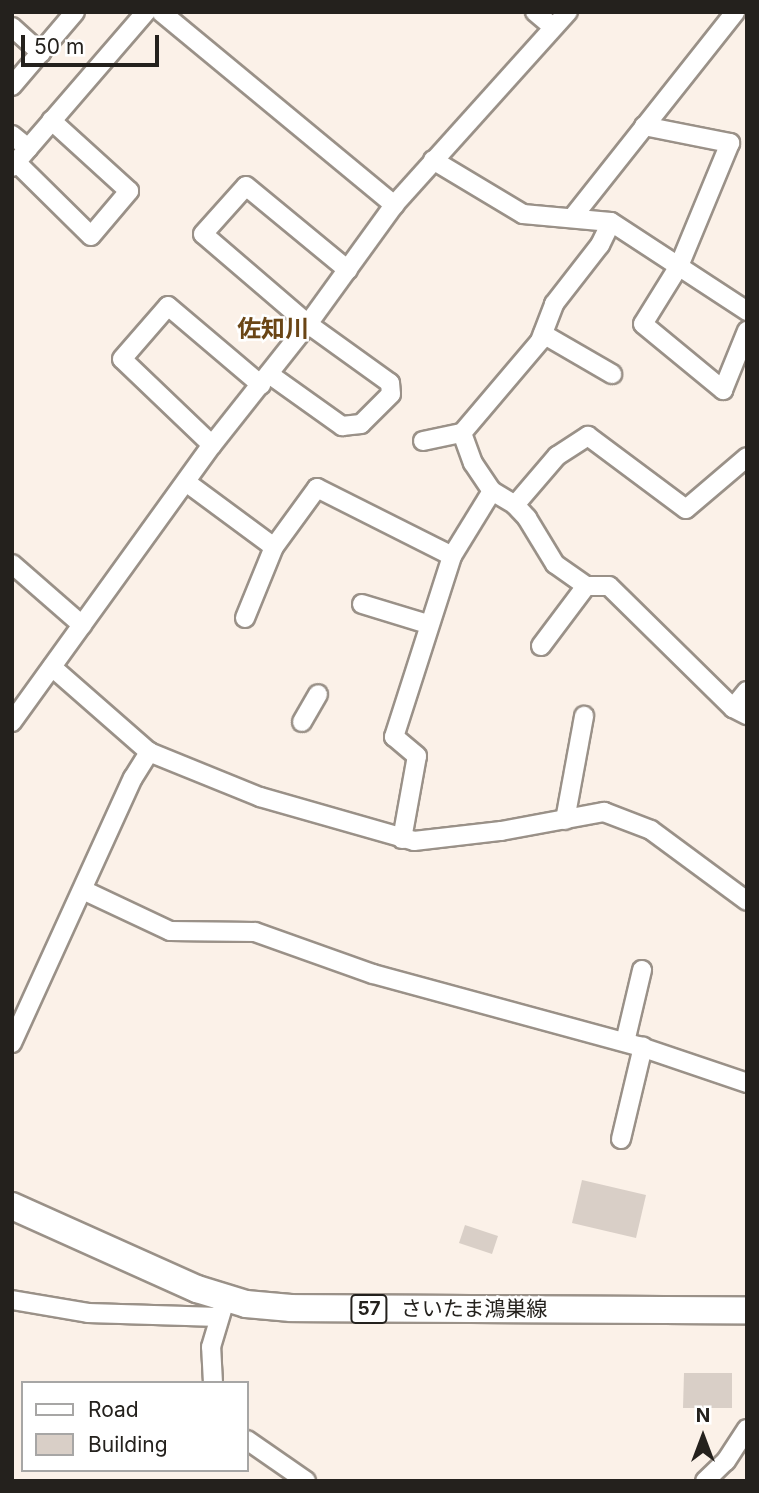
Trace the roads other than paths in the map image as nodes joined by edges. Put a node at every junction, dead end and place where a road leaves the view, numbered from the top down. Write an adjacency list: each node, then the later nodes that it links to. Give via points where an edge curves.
1 (75, 12): 9 (street)
2 (146, 12): 11 (street)
3 (160, 12): 17 (street)
4 (535, 12): 8 (street)
5 (568, 12): 8 (street)
6 (735, 12): 12 (street)
7 (12, 27): 9 (street)
8 (553, 27): 16 (street)
9 (41, 53): 10 (street)
10 (12, 86)
11 (51, 120): 15 (street); 15 (street, via 129,191 91,236)
12 (644, 126): 14 (street); 18 (street)
13 (12, 135): 15 (street)
14 (738, 145): 20 (street)
15 (19, 159)
16 (433, 160): 17 (street); 18 (street, via 523,215)
17 (394, 205): 21 (street)
18 (572, 218): 19 (street)
19 (611, 222): 20 (street); 25 (street, via 600,245 554,304)
20 (679, 266): 22 (street); 24 (street, via 643,324 723,390)
21 (348, 270): 23 (street); 23 (street, via 246,186 203,234)
22 (747, 311)
23 (308, 324): 27 (street); 27 (street, via 390,383 391,394 361,424 342,426)
24 (747, 331)
25 (543, 334): 26 (street); 28 (street)
26 (612, 374)
27 (265, 379): 30 (street); 30 (street, via 168,306 122,359)
28 (462, 433): 29 (street); 33 (street, via 473,463)
29 (423, 442)
30 (212, 444): 32 (street)
31 (747, 457): 34 (street, via 686,509 587,436 557,456)
32 (186, 482): 35 (street); 42 (street)
33 (492, 491): 34 (street); 36 (street)
34 (515, 505): 38 (street, via 555,564)
35 (274, 547): 36 (street, via 317,488); 40 (street)
36 (452, 556): 41 (street)
37 (12, 564): 42 (street)
38 (586, 586): 43 (street); 47 (street, via 609,586)
39 (362, 604): 41 (street)
40 (244, 618)
41 (428, 624): 53 (street, via 394,737 417,756)
42 (82, 625): 44 (street)
43 (541, 646)
44 (52, 667): 49 (street); 51 (street)
45 (747, 691): 47 (street)
46 (318, 694): 50 (street)
47 (740, 711)
48 (584, 716): 52 (street)
49 (12, 722)
50 (302, 722)
51 (149, 752): 53 (street, via 260,797); 54 (street)
52 (565, 820): 53 (street, via 501,831); 55 (street, via 604,812 651,830)
53 (402, 839)
54 (83, 890): 57 (street, via 170,931 255,932 373,974); 58 (street)
55 (747, 901)
56 (642, 970): 57 (street)
57 (625, 1042): 59 (street)
58 (12, 1043)
59 (643, 1047): 60 (street); 61 (street)
60 (747, 1083)
61 (621, 1139)
62 (13, 1209): 64 (main road, さいたま鴻巣線 / 57)
63 (12, 1300): 64 (street, via 88,1313)
64 (222, 1309): 65 (main road, さいたま鴻巣線 / 57); 66 (street, via 211,1347)
65 (747, 1310)
66 (213, 1381)
67 (747, 1429): 70 (street, via 726,1461)
68 (248, 1441): 69 (street)
69 (306, 1481)
70 (705, 1481)

